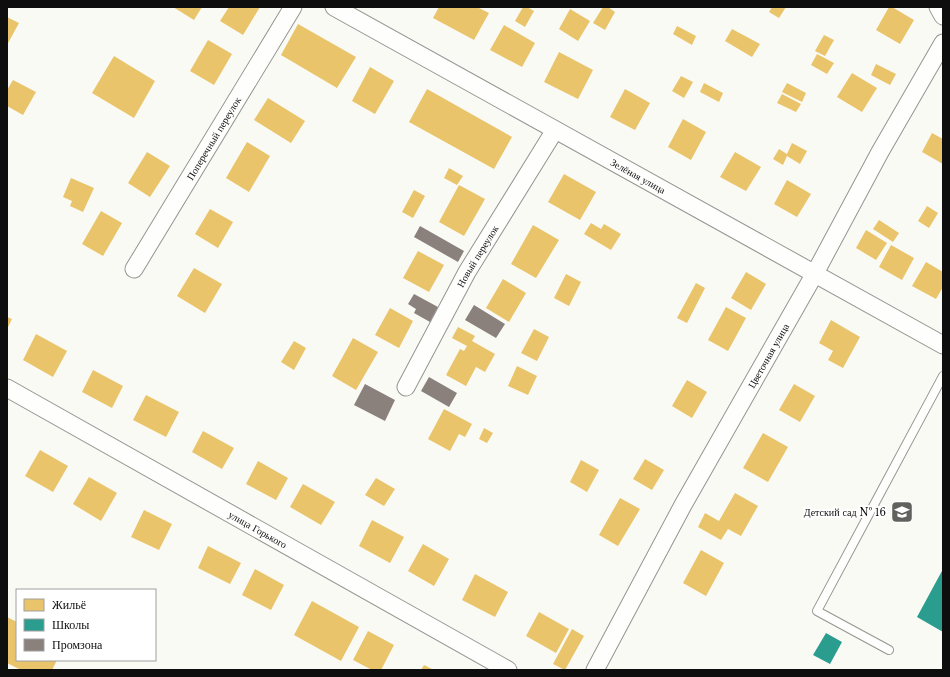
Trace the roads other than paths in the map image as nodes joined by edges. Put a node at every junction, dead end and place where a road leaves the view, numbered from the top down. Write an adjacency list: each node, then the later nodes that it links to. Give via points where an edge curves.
1 (293, 7): 7 (street, Поперечный переулок)
2 (334, 7): 6 (street, Зелёная улица)
3 (938, 7): 4 (street)
4 (943, 16)
5 (943, 43): 8 (street, Цветочная улица)
6 (555, 130): 8 (street, Зелёная улица); 11 (street, Новый переулок, via 467,272)
7 (134, 269)
8 (814, 274): 9 (street, Зелёная улица); 15 (street, Цветочная улица, via 683,505)
9 (943, 345)
10 (943, 376): 13 (lane, via 817,611)
11 (406, 387)
12 (7, 388): 14 (street, улица Горького)
13 (889, 650)
14 (508, 670)
15 (595, 670)

